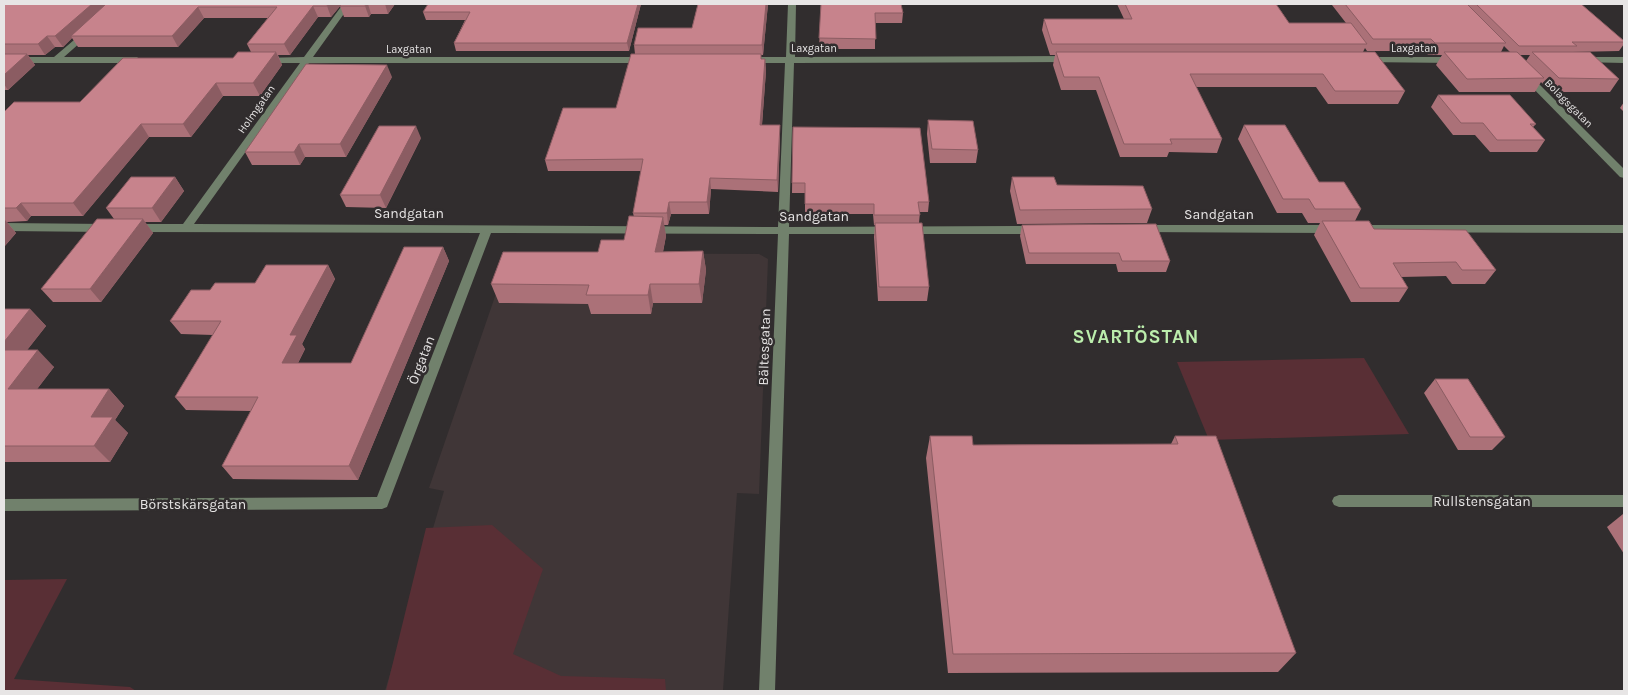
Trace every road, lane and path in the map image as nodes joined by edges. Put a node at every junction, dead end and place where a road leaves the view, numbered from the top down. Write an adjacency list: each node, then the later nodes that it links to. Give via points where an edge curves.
1 (347, 4): 9 (street, Holmgatan)
2 (792, 4): 12 (street, Bältesgatan)
3 (97, 23): 4 (street)
4 (57, 59): 6 (street); 7 (street)
5 (1084, 59): 12 (street, Laxgatan)
6 (4, 60)
7 (148, 60)
8 (255, 60): 9 (street, Laxgatan)
9 (306, 60): 10 (street, Laxgatan); 20 (street, Holmgatan)
10 (658, 60)
11 (736, 60): 12 (street, Laxgatan)
12 (790, 60): 25 (street, Bältesgatan)
13 (1351, 60): 14 (street, Laxgatan)
14 (1461, 60)
15 (1569, 60): 16 (street)
16 (1624, 60)
17 (1516, 66): 18 (street, Bolagsgatan)
18 (1624, 175)
19 (4, 227): 20 (street, Sandgatan)
20 (186, 228): 21 (street, Sandgatan)
21 (487, 228): 25 (street, Sandgatan); 28 (street, Örgatan)
22 (1126, 229): 23 (street, Sandgatan)
23 (1624, 229)
24 (1046, 230): 25 (street, Sandgatan)
25 (783, 232): 30 (street, Bältesgatan)
26 (1339, 501): 27 (street, Rullstensgatan)
27 (1624, 501)
28 (382, 503): 29 (street, Börstskärsgatan)
29 (4, 505)
30 (767, 691)

